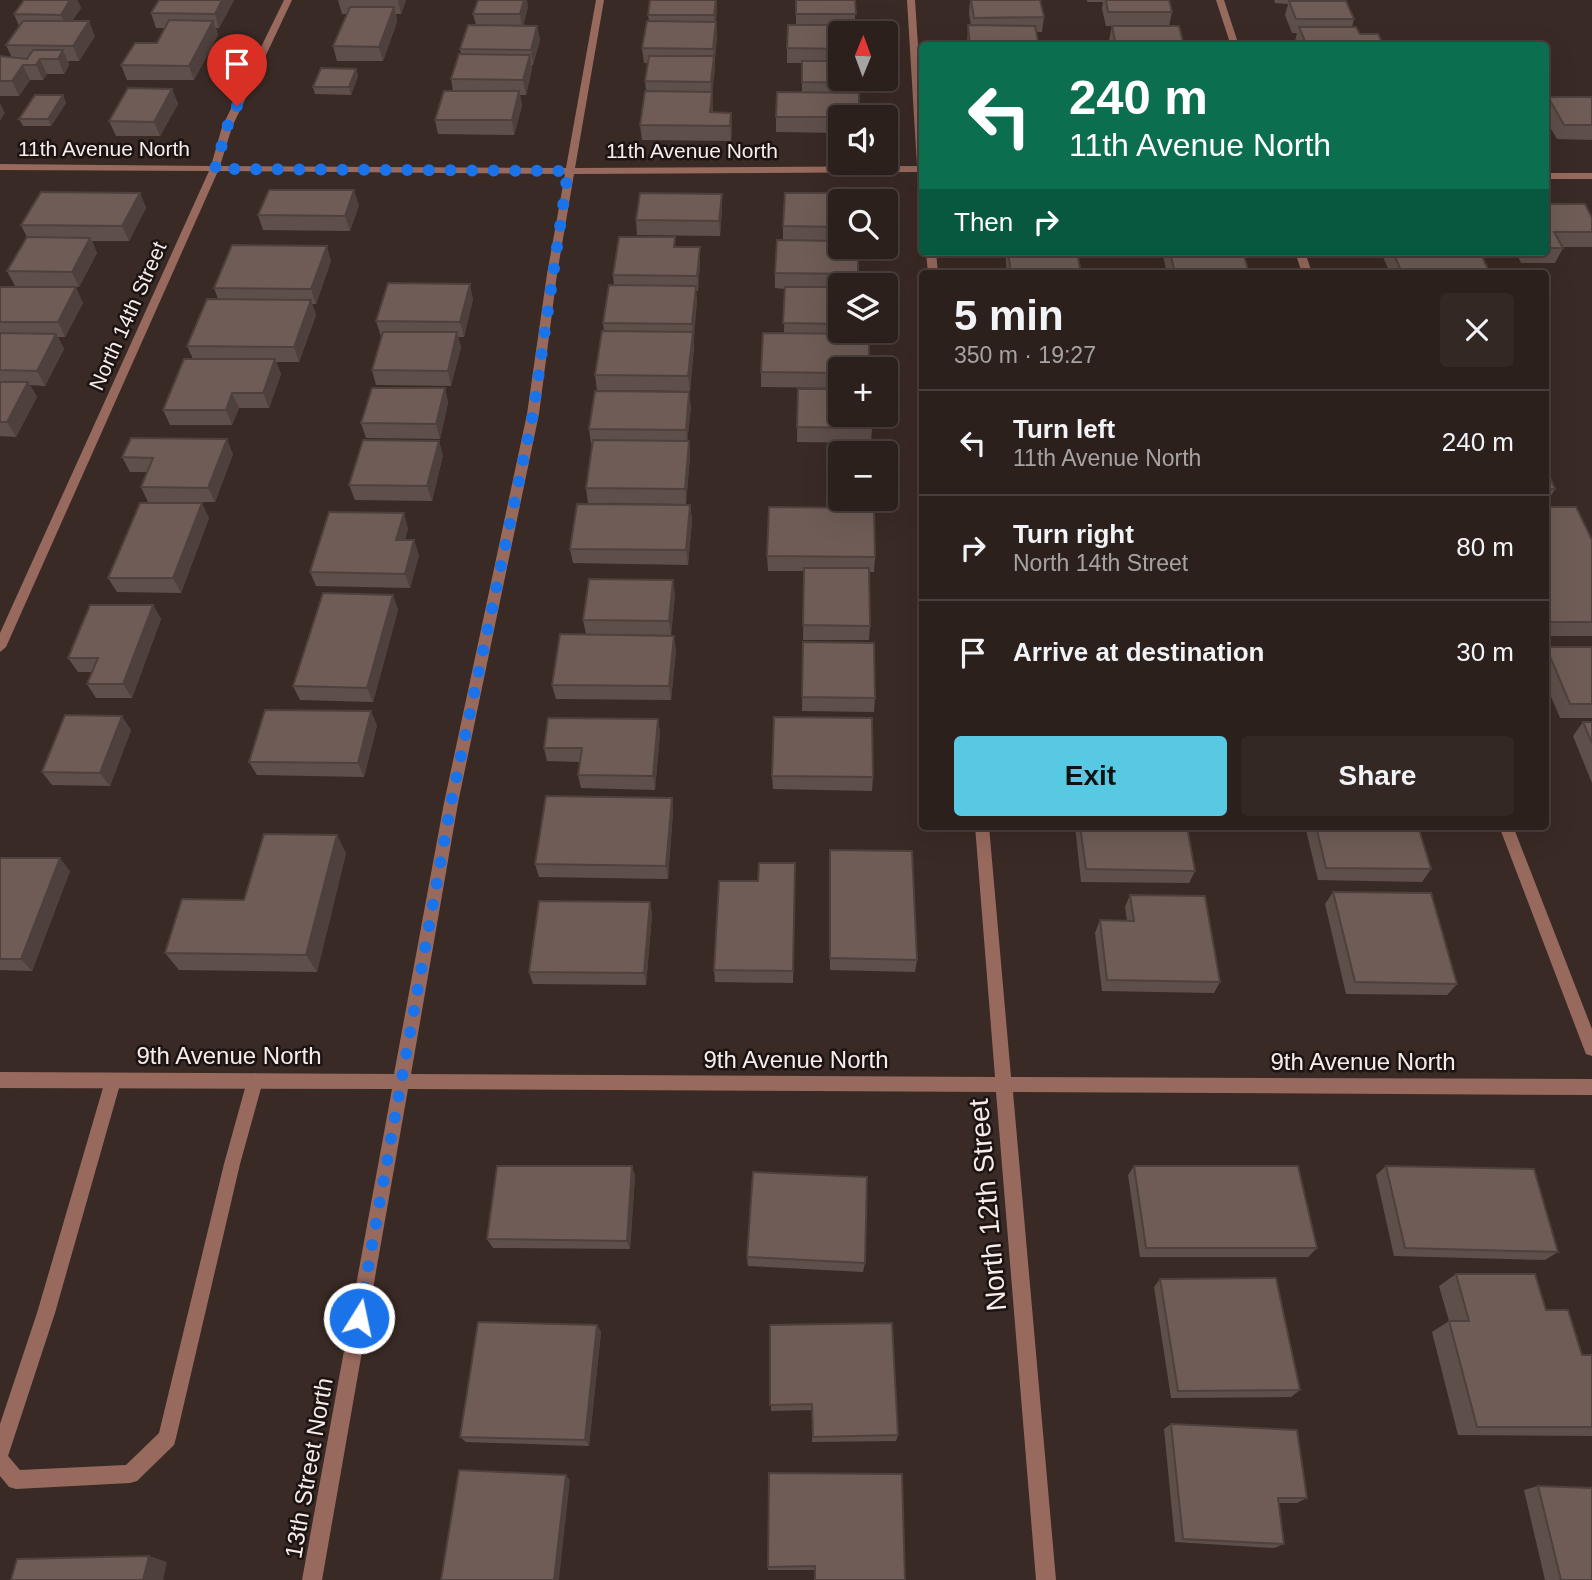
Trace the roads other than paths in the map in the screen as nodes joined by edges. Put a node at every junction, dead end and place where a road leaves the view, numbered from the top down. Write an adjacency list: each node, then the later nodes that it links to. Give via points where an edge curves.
1 (288, 0): 8 (street, North 14th Street, via 227,127)
2 (600, 0): 10 (street, 13th Street North)
3 (911, 0): 6 (street)
4 (1220, 0): 5 (street)
5 (1234, 42)
6 (919, 123)
7 (0, 167): 8 (street, 11th Avenue North)
8 (215, 169): 10 (street, 11th Avenue North); 13 (street, North 14th Street)
9 (919, 169): 10 (street, 11th Avenue North)
10 (568, 171): 20 (street, 13th Street North, via 533,414 451,803)
11 (1549, 176): 12 (street)
12 (1592, 176)
13 (0, 647)
14 (982, 830): 21 (street, North 12th Street)
15 (1508, 830): 16 (street)
16 (1592, 1049)
17 (0, 1080): 18 (street, 9th Avenue North)
18 (113, 1081): 19 (street, 9th Avenue North); 23 (street, via 46,1313)
19 (255, 1081): 20 (street, 9th Avenue North); 24 (street, via 167,1438 130,1474 16,1480)
20 (402, 1081): 21 (street, 9th Avenue North); 25 (street, 13th Street North)
21 (1003, 1086): 22 (street, 9th Avenue North); 26 (street, North 12th Street)
22 (1592, 1087)
23 (0, 1452)
24 (0, 1462)
25 (312, 1580)
26 (1046, 1580)

